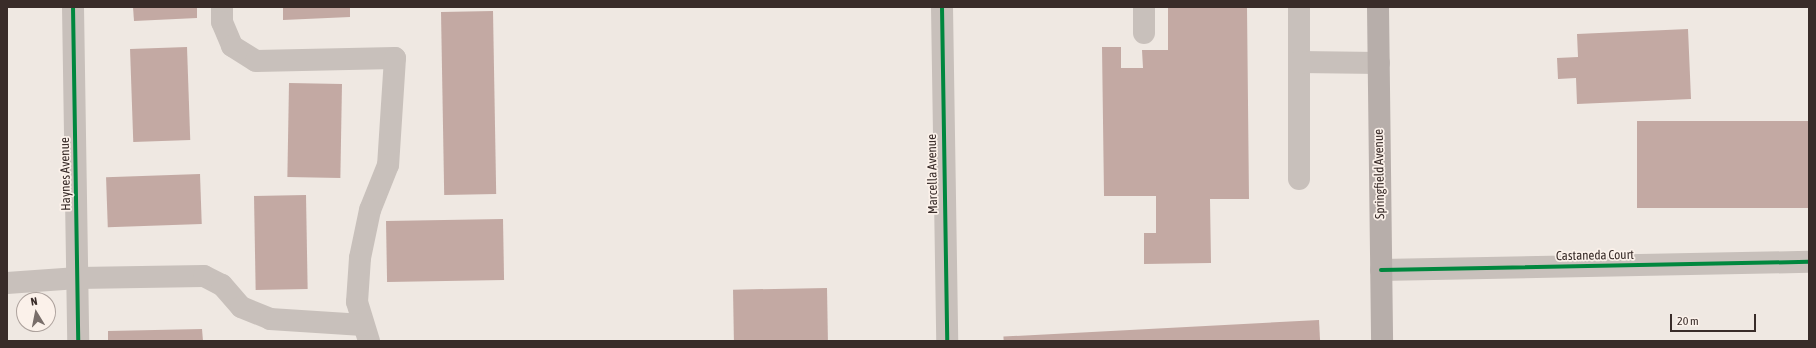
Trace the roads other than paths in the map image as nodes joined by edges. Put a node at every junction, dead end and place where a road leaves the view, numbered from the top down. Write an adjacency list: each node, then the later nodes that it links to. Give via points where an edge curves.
1 (73, 7): 13 (street, Haynes Avenue)
2 (222, 7): 15 (street, via 222,22 232,46 256,61 395,58 388,165 370,210 360,258 357,302)
3 (942, 7): 17 (street, Marcella Avenue)
4 (1144, 7): 7 (street)
5 (1299, 7): 8 (street)
6 (1378, 7): 9 (main road, Springfield Avenue)
7 (1144, 33)
8 (1299, 62): 9 (street); 10 (street)
9 (1378, 63): 12 (main road, Springfield Avenue)
10 (1299, 179)
11 (1809, 262): 12 (street, Castaneda Court)
12 (1381, 270): 18 (main road, Springfield Avenue)
13 (78, 278): 14 (street); 15 (street, via 204,276 222,285 241,307 270,319); 16 (street, Haynes Avenue)
14 (7, 283)
15 (366, 333)
16 (78, 341)
17 (947, 341)
18 (1382, 341)

